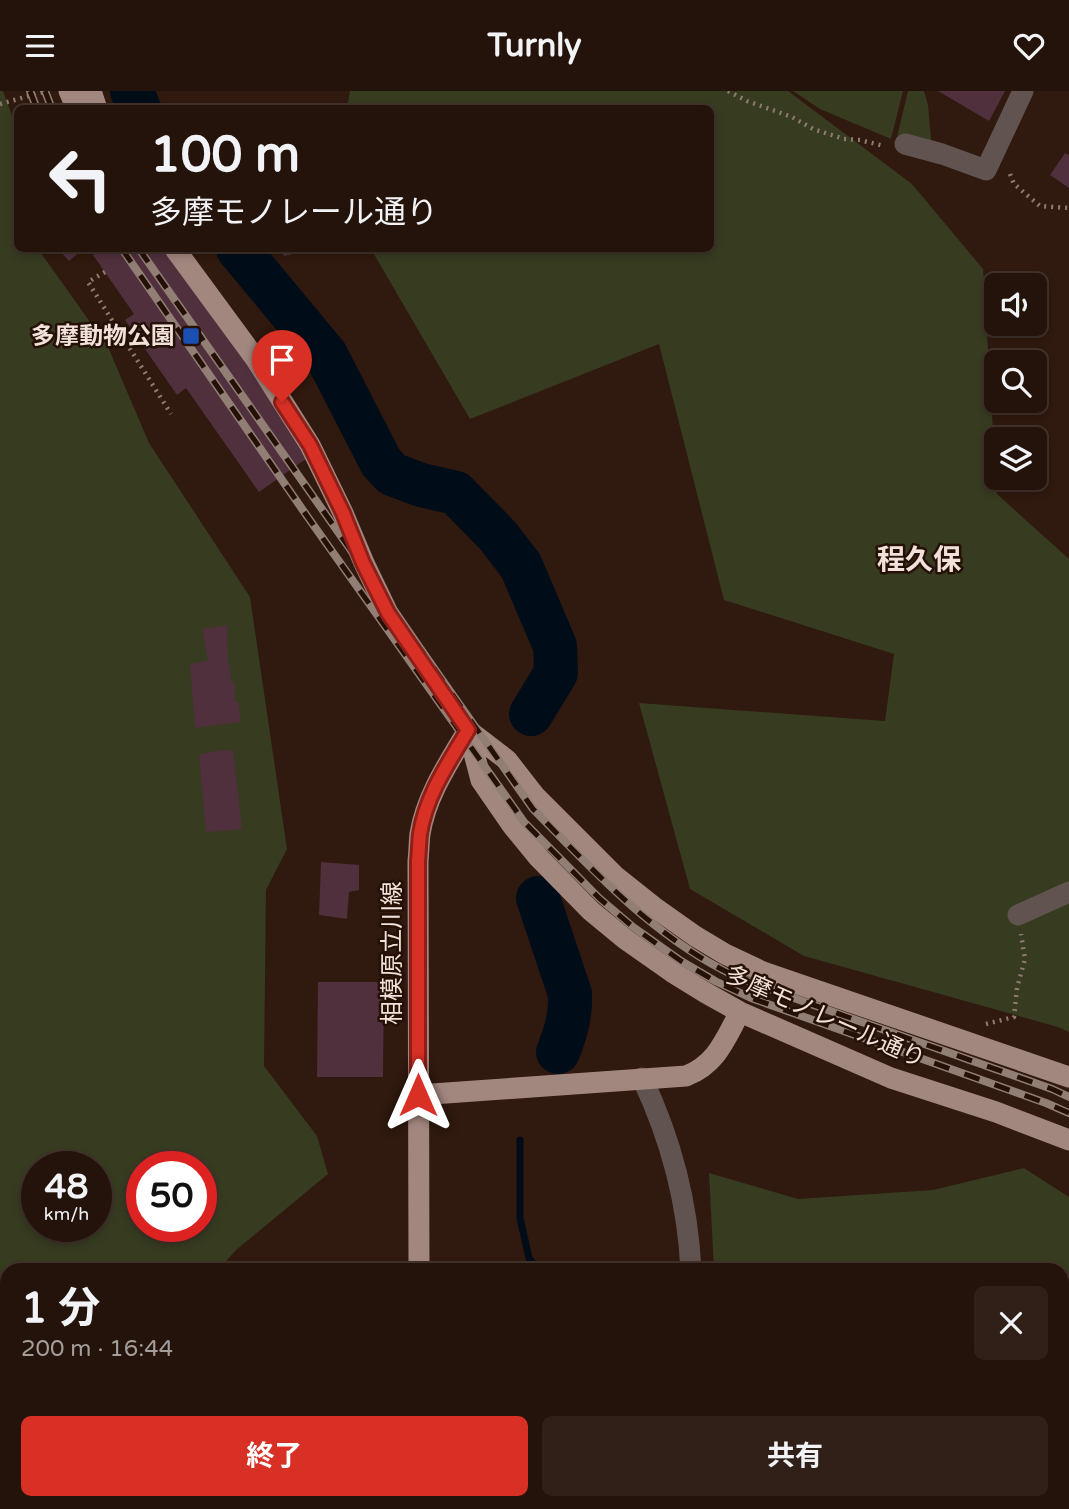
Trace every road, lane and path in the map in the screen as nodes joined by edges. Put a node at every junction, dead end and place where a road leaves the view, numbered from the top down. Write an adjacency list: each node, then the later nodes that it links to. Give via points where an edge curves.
1 (48, 91): 4 (path)
2 (728, 91): 5 (path, via 844,139 883,146)
3 (1023, 91): 6 (street)
4 (0, 104)
5 (905, 144): 6 (street, via 986,170)
6 (998, 144): 7 (path, via 1014,184 1040,206)
7 (1069, 208)
8 (177, 252): 11 (main road, 多摩モノレール通り, via 255,358 310,445 388,613)
9 (105, 272): 10 (path, via 88,282)
10 (171, 414)
11 (468, 730): 14 (main road, 多摩モノレール通り, via 481,779 539,858 625,939); 16 (main road, 多摩モノレール通り, via 507,760 535,796 615,876 725,954 764,972); 18 (main road, 相模原立川線, via 440,777 420,832)
12 (1069, 892): 13 (street)
13 (1018, 915): 15 (path, via 1025,959 1014,1017)
14 (740, 1012): 17 (main road, via 712,1060 699,1071); 19 (main road, 多摩モノレール通り, via 891,1078)
15 (975, 1027)
16 (1069, 1077)
17 (642, 1079): 18 (main road); 21 (street, via 661,1122 681,1189)
18 (418, 1095): 20 (main road, 相模原立川線)
19 (1069, 1140)
20 (419, 1263)
21 (690, 1263)

